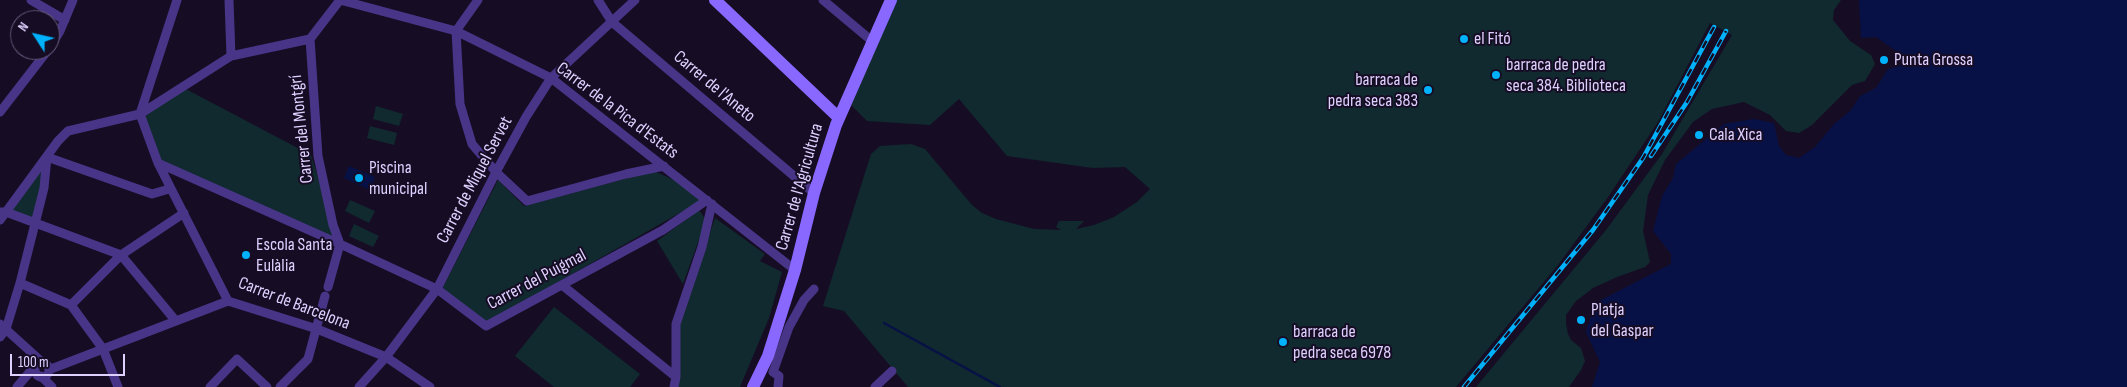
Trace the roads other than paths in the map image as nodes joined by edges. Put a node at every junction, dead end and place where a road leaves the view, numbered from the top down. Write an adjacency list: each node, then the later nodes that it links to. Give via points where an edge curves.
1 (31, 0): 12 (street)
2 (73, 0): 12 (street)
3 (177, 0): 22 (street)
4 (229, 0): 18 (street)
5 (340, 0): 15 (street, Carrer de la Pica d'Estats); 16 (street)
6 (478, 0): 15 (street)
7 (598, 0): 13 (street, Carrer de l'Aneto)
8 (635, 0): 13 (street, Carrer de Miquel Servet)
9 (715, 0): 23 (street)
10 (824, 0): 17 (street)
11 (891, 0): 17 (street, Carrer de l'Agricultura)
12 (65, 20): 14 (street)
13 (612, 22): 20 (street, Carrer de Miquel Servet); 29 (street, Carrer de l'Aneto)
14 (60, 29)
15 (456, 31): 20 (street, Carrer de la Pica d'Estats); 27 (street, via 460,104 472,144)
16 (310, 39): 18 (street); 35 (street, Carrer del Montgrí, via 318,156)
17 (872, 41): 23 (street, Carrer de l'Agricultura)
18 (231, 56): 22 (street)
19 (40, 60): 21 (street)
20 (551, 78): 26 (street, Carrer de la Pica d'Estats); 27 (street, Carrer de Miquel Servet)
21 (0, 112)
22 (140, 114): 24 (street, via 68,131); 25 (street)
23 (839, 118): 29 (street, Carrer de l'Agricultura)
24 (47, 157): 28 (street, via 152,194); 31 (street); 34 (street, via 44,188)
25 (158, 163): 28 (street, Carrer de Barcelona); 35 (street, Carrer del Puigmal)
26 (664, 166): 27 (street, via 527,201); 30 (street, Carrer de la Pica d'Estats)
27 (496, 172): 41 (street, Carrer de Miquel Servet)
28 (169, 188): 32 (street, Carrer de Barcelona)
29 (814, 193): 37 (street, Carrer de l'Agricultura)
30 (709, 202): 37 (street, Carrer de la Pica d'Estats); 39 (street, Carrer del Puigmal); 56 (street, via 702,247 676,324)
31 (3, 212): 33 (street); 34 (street)
32 (184, 213): 36 (street); 44 (street, Carrer de Barcelona)
33 (0, 220)
34 (35, 222): 36 (street); 38 (street)
35 (340, 244): 40 (street); 41 (street, Carrer del Puigmal)
36 (121, 255): 45 (street); 46 (street)
37 (795, 270): 66 (street, Carrer de l'Agricultura, via 768,356)
38 (20, 283): 45 (street); 47 (street)
39 (562, 285): 41 (street, Carrer del Puigmal, via 486,326); 56 (street)
40 (328, 287)
41 (437, 289): 51 (street, Carrer de Miquel Servet)
42 (814, 289): 67 (street, via 789,327 773,372 779,376)
43 (325, 296): 48 (street)
44 (228, 301): 46 (street); 48 (street, Carrer de Barcelona)
45 (71, 305): 50 (street)
46 (175, 320): 50 (street)
47 (3, 327): 49 (street); 52 (street)
48 (317, 329): 51 (street, Carrer de Barcelona); 62 (street, via 308,359)
49 (0, 337)
50 (103, 349): 53 (street); 59 (street)
51 (386, 357): 63 (street, Carrer de Miquel Servet); 64 (street, Carrer de Barcelona)
52 (38, 365): 53 (street); 55 (street, via 36,373); 57 (street)
53 (50, 369): 55 (street, via 46,376)
54 (892, 371): 68 (street)
55 (41, 376): 58 (street)
56 (676, 377): 65 (street)
57 (17, 387)
58 (52, 387)
59 (118, 387)
60 (210, 387): 61 (street, via 237,359)
61 (267, 387)
62 (280, 387)
63 (359, 387)
64 (430, 387)
65 (674, 387)
66 (753, 387)
67 (778, 387)
68 (875, 387)

